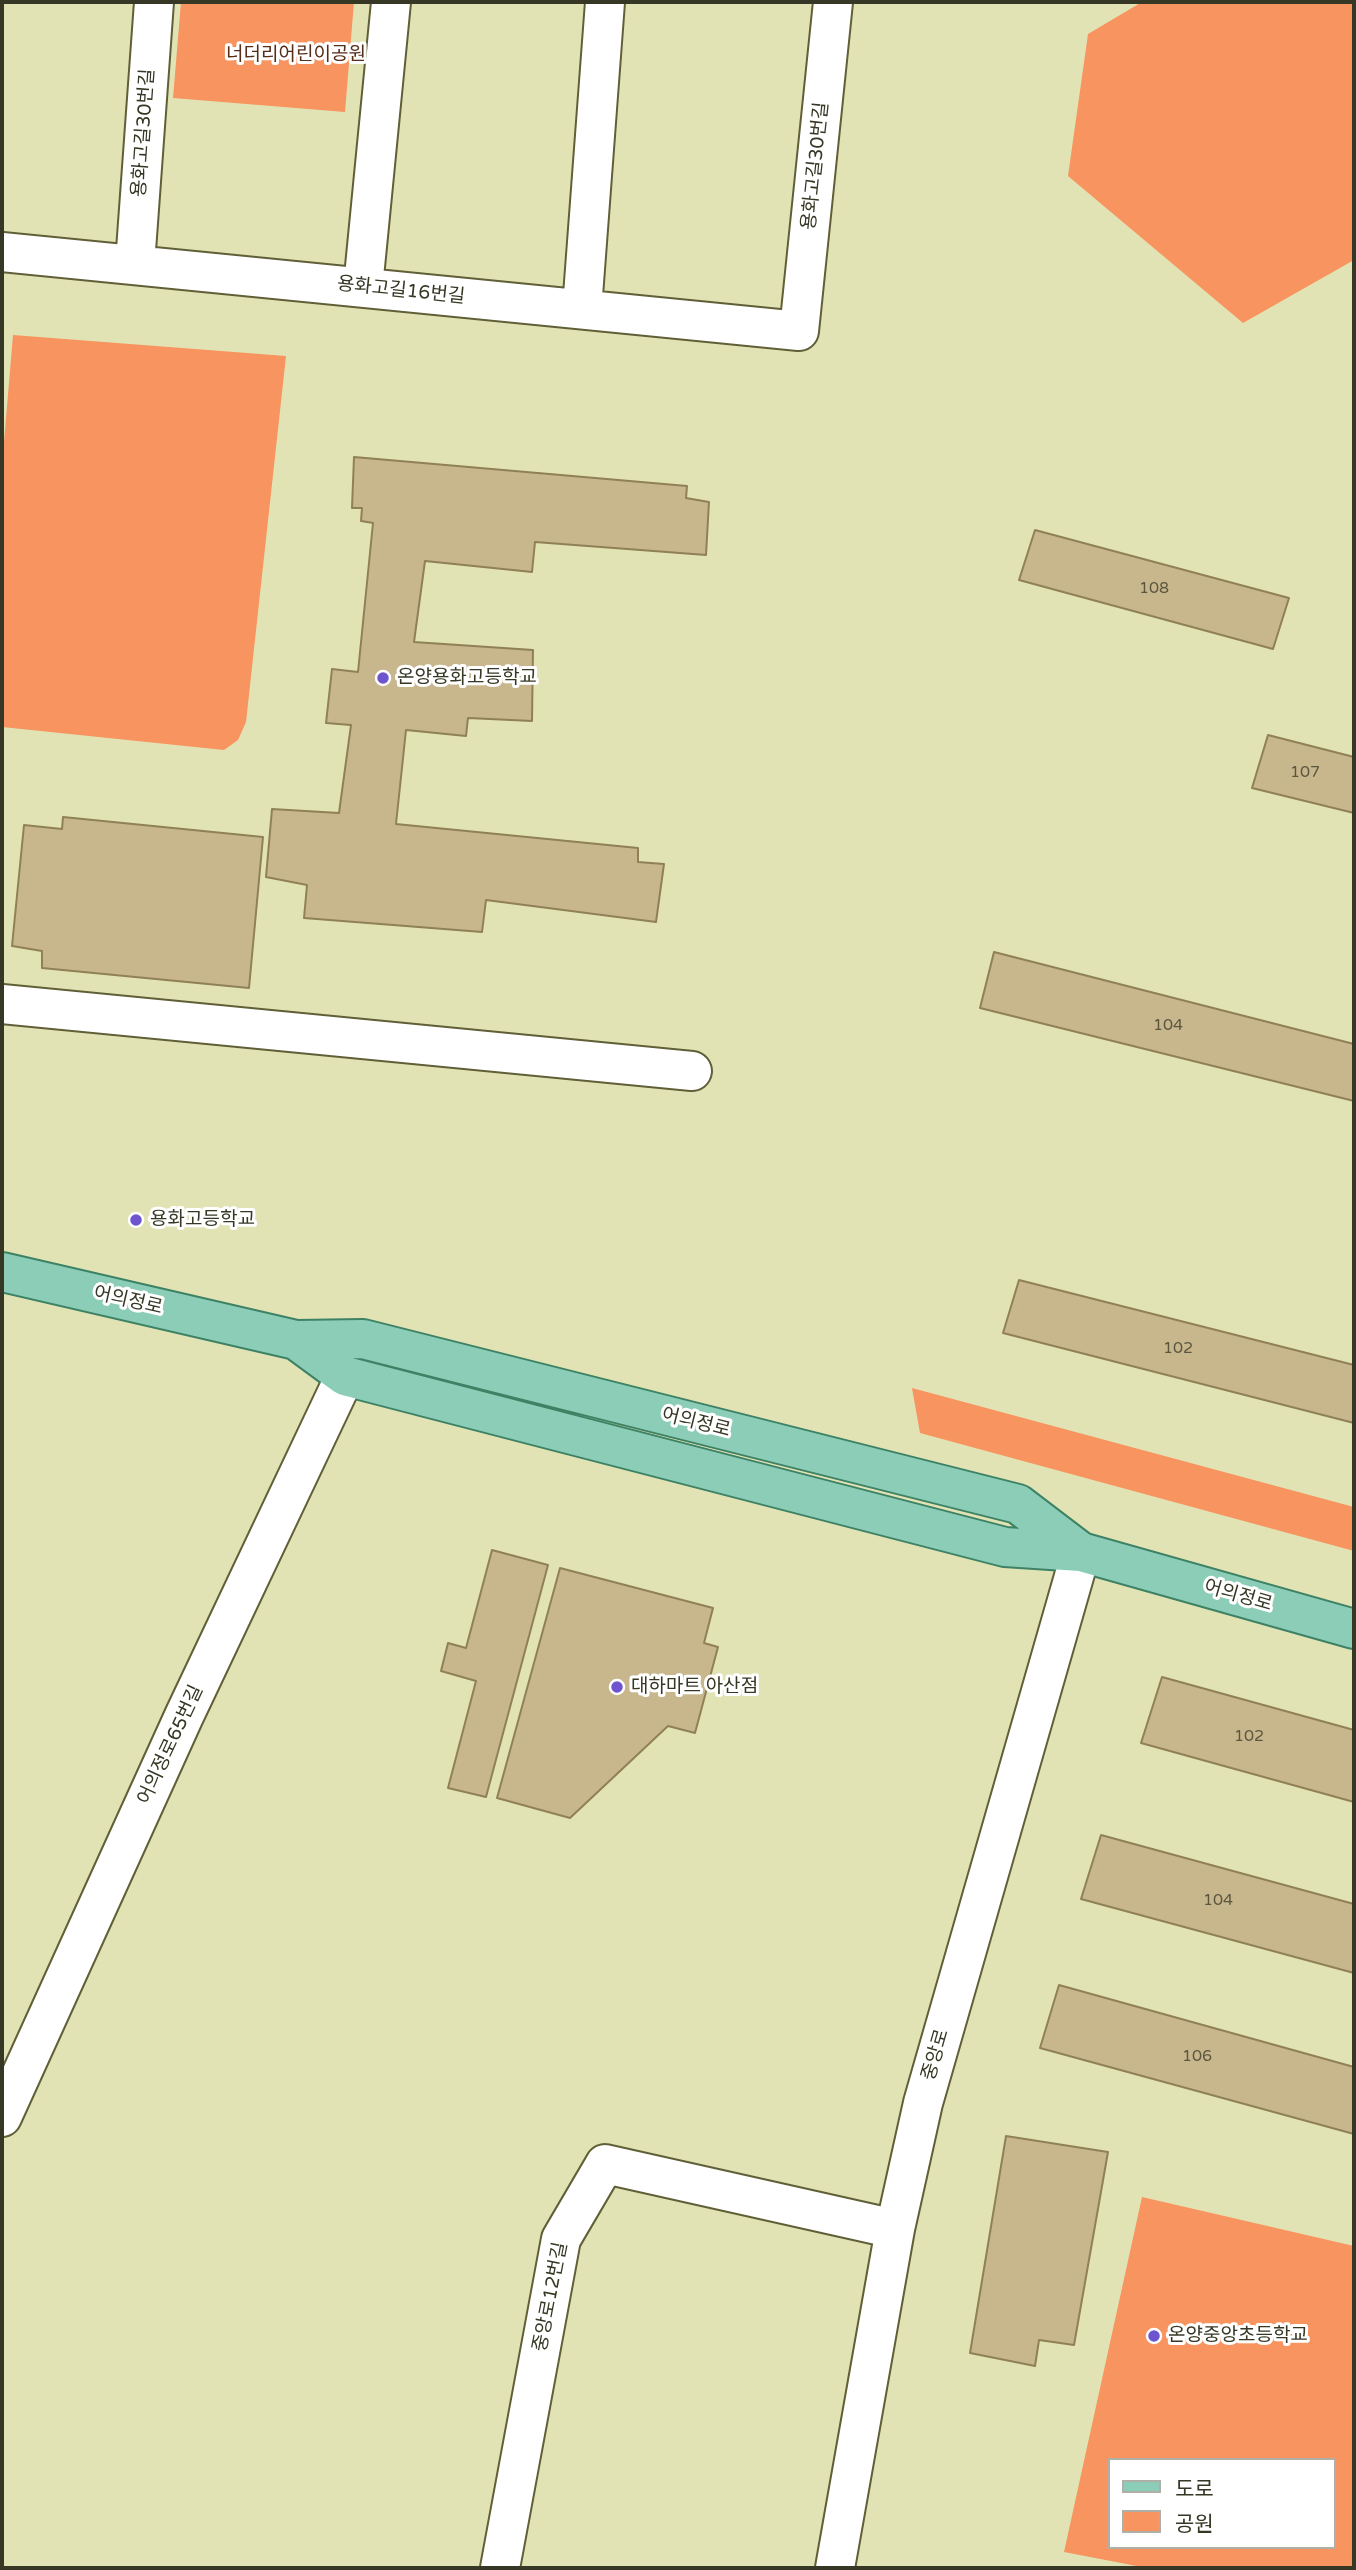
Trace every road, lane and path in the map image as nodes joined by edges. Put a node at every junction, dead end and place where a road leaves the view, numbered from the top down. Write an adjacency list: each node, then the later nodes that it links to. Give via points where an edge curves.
1 (154, 2): 6 (street, 용화고길30번길)
2 (391, 2): 7 (street)
3 (605, 2): 8 (street)
4 (833, 2): 9 (street, 용화고길30번길)
5 (2, 252): 6 (street, 용화고길16번길)
6 (135, 264): 7 (street, 용화고길16번길)
7 (363, 287): 8 (street, 용화고길16번길)
8 (582, 309): 9 (street, 용화고길16번길)
9 (799, 331)
10 (2, 1004): 11 (street)
11 (692, 1071)
12 (2, 1272): 13 (main road, 어의정로)
13 (296, 1340): 14 (main road, 어의정로); 15 (main road, 어의정로, via 363,1339 1018,1504)
14 (345, 1376): 15 (main road, 어의정로, via 1005,1547); 17 (street, 어의정로65번길)
15 (1080, 1552): 16 (main road, 어의정로); 18 (street, 중앙로, via 923,2104)
16 (1354, 1629)
17 (2, 2117)
18 (895, 2229): 19 (street, 중앙로12번길, via 605,2164 561,2239); 20 (street, 중앙로)
19 (500, 2568)
20 (835, 2568)

